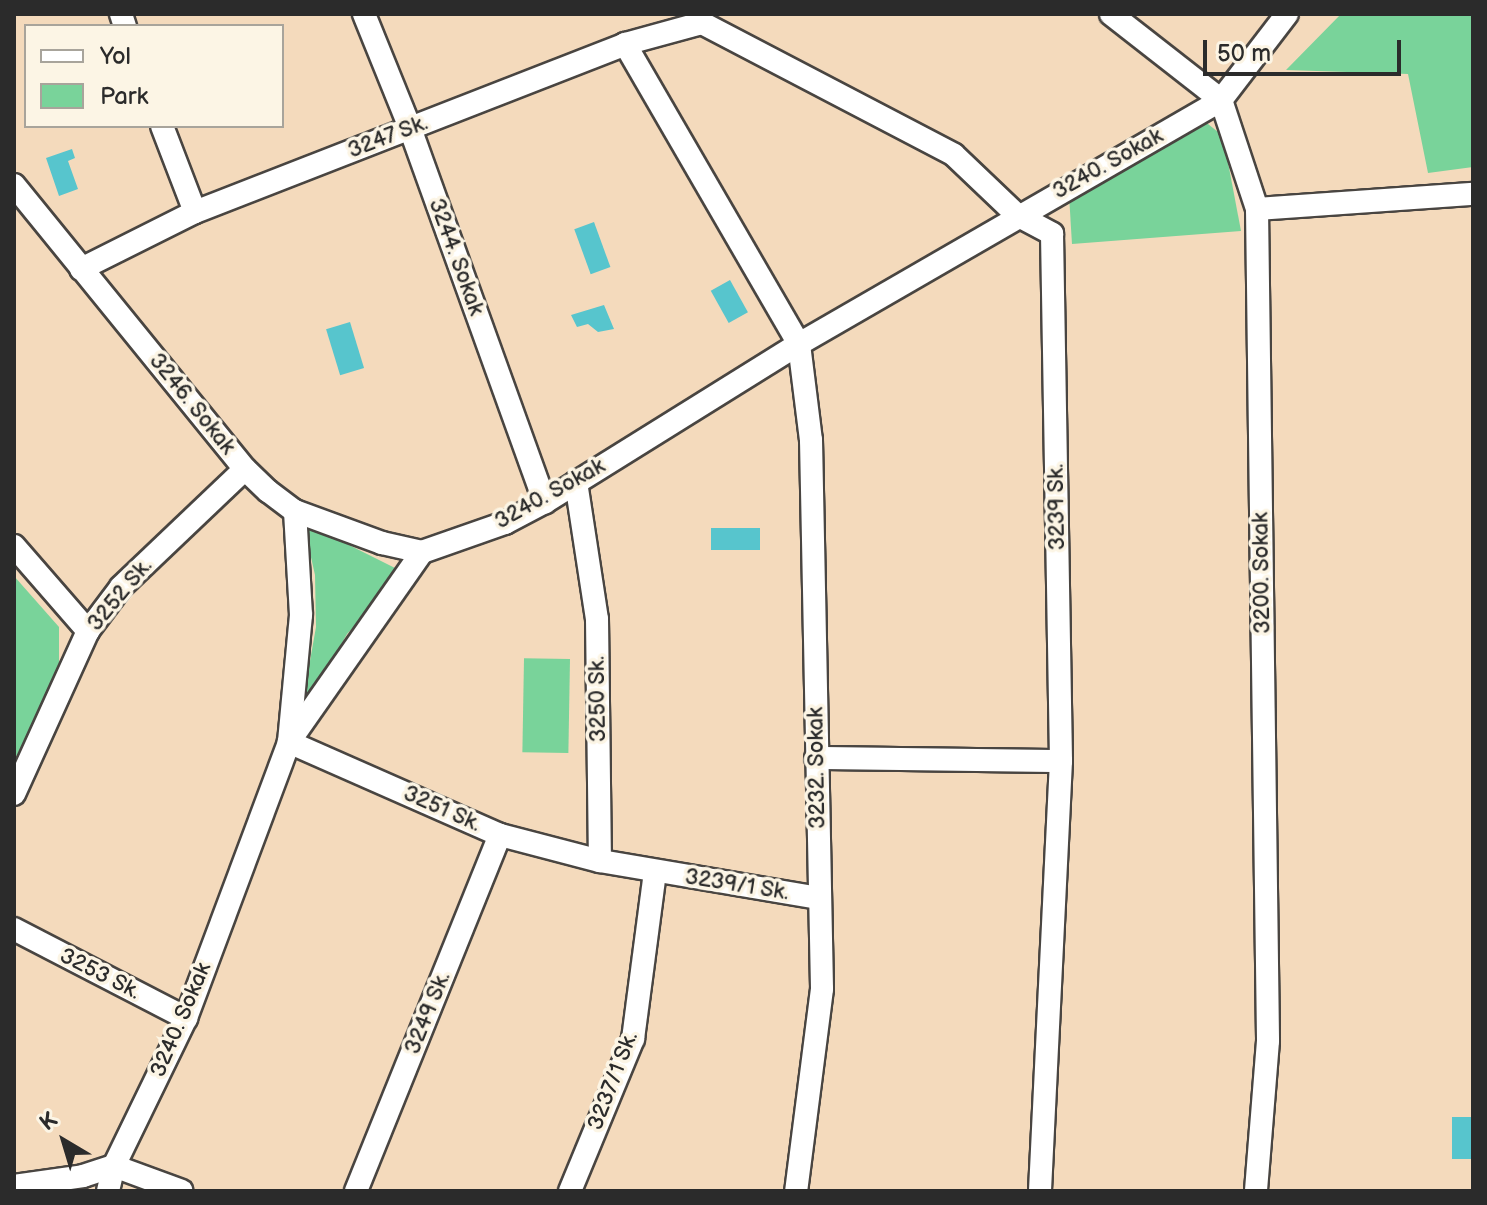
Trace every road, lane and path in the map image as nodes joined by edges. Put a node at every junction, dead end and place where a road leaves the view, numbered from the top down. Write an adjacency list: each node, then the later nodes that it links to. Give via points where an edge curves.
1 (364, 14): 8 (street, 3244. Sokak)
2 (1111, 14): 6 (street)
3 (1287, 14): 6 (street, 3240. Sokak)
4 (702, 23): 5 (street, 3247 Sk.); 13 (street, 3239 Sk., via 954,155)
5 (625, 44): 8 (street, 3247 Sk.); 15 (street)
6 (1221, 100): 11 (street, 3200. Sokak); 13 (street, 3240. Sokak)
7 (163, 128): 12 (street)
8 (410, 128): 12 (street, 3247 Sk.); 18 (street, 3244. Sokak)
9 (14, 185): 14 (street, 3246. Sokak)
10 (1473, 194): 11 (street)
11 (1257, 209): 41 (street, 3200. Sokak, via 1268,1041)
12 (195, 212): 14 (street, 3247 Sk.)
13 (1017, 215): 15 (street, 3240. Sokak); 25 (street, 3239 Sk., via 1052,234)
14 (81, 269): 16 (street, 3246. Sokak)
15 (799, 344): 17 (street, 3240. Sokak); 24 (street, 3232. Sokak, via 811,440)
16 (245, 469): 19 (street, 3246. Sokak); 22 (street, 3252 Sk., via 121,587)
17 (576, 482): 18 (street, 3240. Sokak); 28 (street, 3250 Sk., via 597,619)
18 (545, 502): 21 (street, 3240. Sokak, via 492,528)
19 (295, 511): 21 (street, 3246. Sokak); 23 (street, via 301,615)
20 (14, 546): 22 (street)
21 (422, 552): 23 (street, 3240. Sokak)
22 (88, 631): 26 (street, 3252 Sk.)
23 (289, 742): 27 (street, 3251 Sk.); 32 (street, 3240. Sokak)
24 (816, 758): 25 (street); 30 (street, 3232. Sokak)
25 (1061, 761): 40 (street, 3239 Sk.)
26 (14, 794)
27 (500, 835): 28 (street, 3251 Sk.); 37 (street, 3249 Sk.)
28 (600, 861): 29 (street)
29 (655, 873): 30 (street, 3239/1 Sk.); 38 (street, 3237/1 Sk., via 633,1039)
30 (819, 898): 39 (street, 3232. Sokak, via 822,989)
31 (14, 929): 32 (street, 3253 Sk.)
32 (186, 1018): 33 (street, 3240. Sokak)
33 (114, 1166): 34 (street); 35 (street, 3240. Sokak); 36 (street)
34 (14, 1186)
35 (108, 1191)
36 (182, 1191)
37 (356, 1191)
38 (570, 1191)
39 (796, 1191)
40 (1040, 1191)
41 (1256, 1191)

